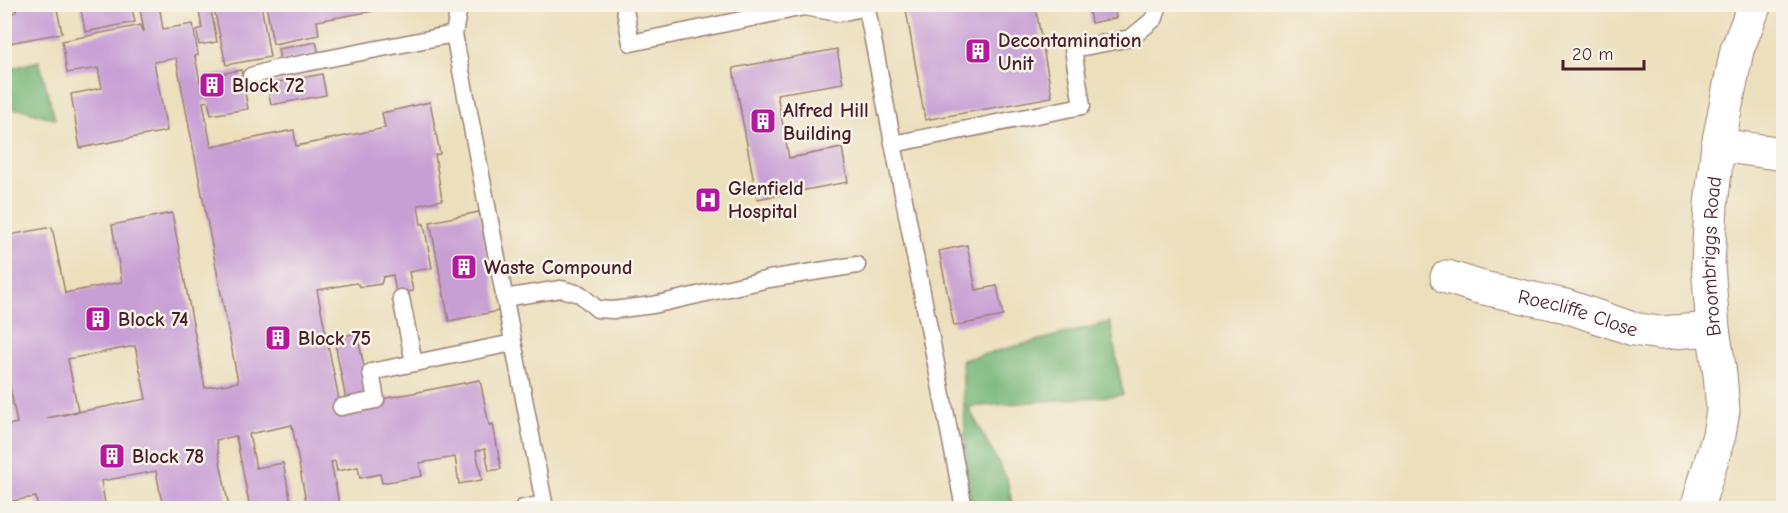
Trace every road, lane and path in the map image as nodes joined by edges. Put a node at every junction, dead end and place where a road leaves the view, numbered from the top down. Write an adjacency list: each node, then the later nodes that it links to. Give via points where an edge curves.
1 (464, 4): 6 (lane, via 458,12)
2 (624, 4): 5 (lane, via 631,43 804,7 838,13)
3 (1159, 4): 8 (lane, via 1155,18 1131,38 1073,49 1082,106)
4 (1755, 4): 9 (street, Broombriggs Road, via 1737,50)
5 (867, 6): 8 (lane)
6 (454, 34): 7 (lane); 14 (lane)
7 (250, 76)
8 (893, 144): 21 (lane)
9 (1718, 145): 10 (street); 15 (street, Broombriggs Road, via 1708,266)
10 (1784, 154)
11 (857, 265): 14 (lane, via 613,310 597,309 580,294 561,289)
12 (1448, 277): 15 (street, Roecliffe Close, via 1566,306 1633,329 1660,333)
13 (402, 298): 17 (lane)
14 (504, 298): 16 (lane)
15 (1713, 329): 22 (street, Broombriggs Road, via 1723,410)
16 (513, 343): 17 (lane); 19 (lane)
17 (414, 363): 18 (lane, via 371,372 376,400)
18 (340, 407)
19 (544, 506): 20 (lane)
20 (523, 508)
21 (964, 508)
22 (1697, 508)

